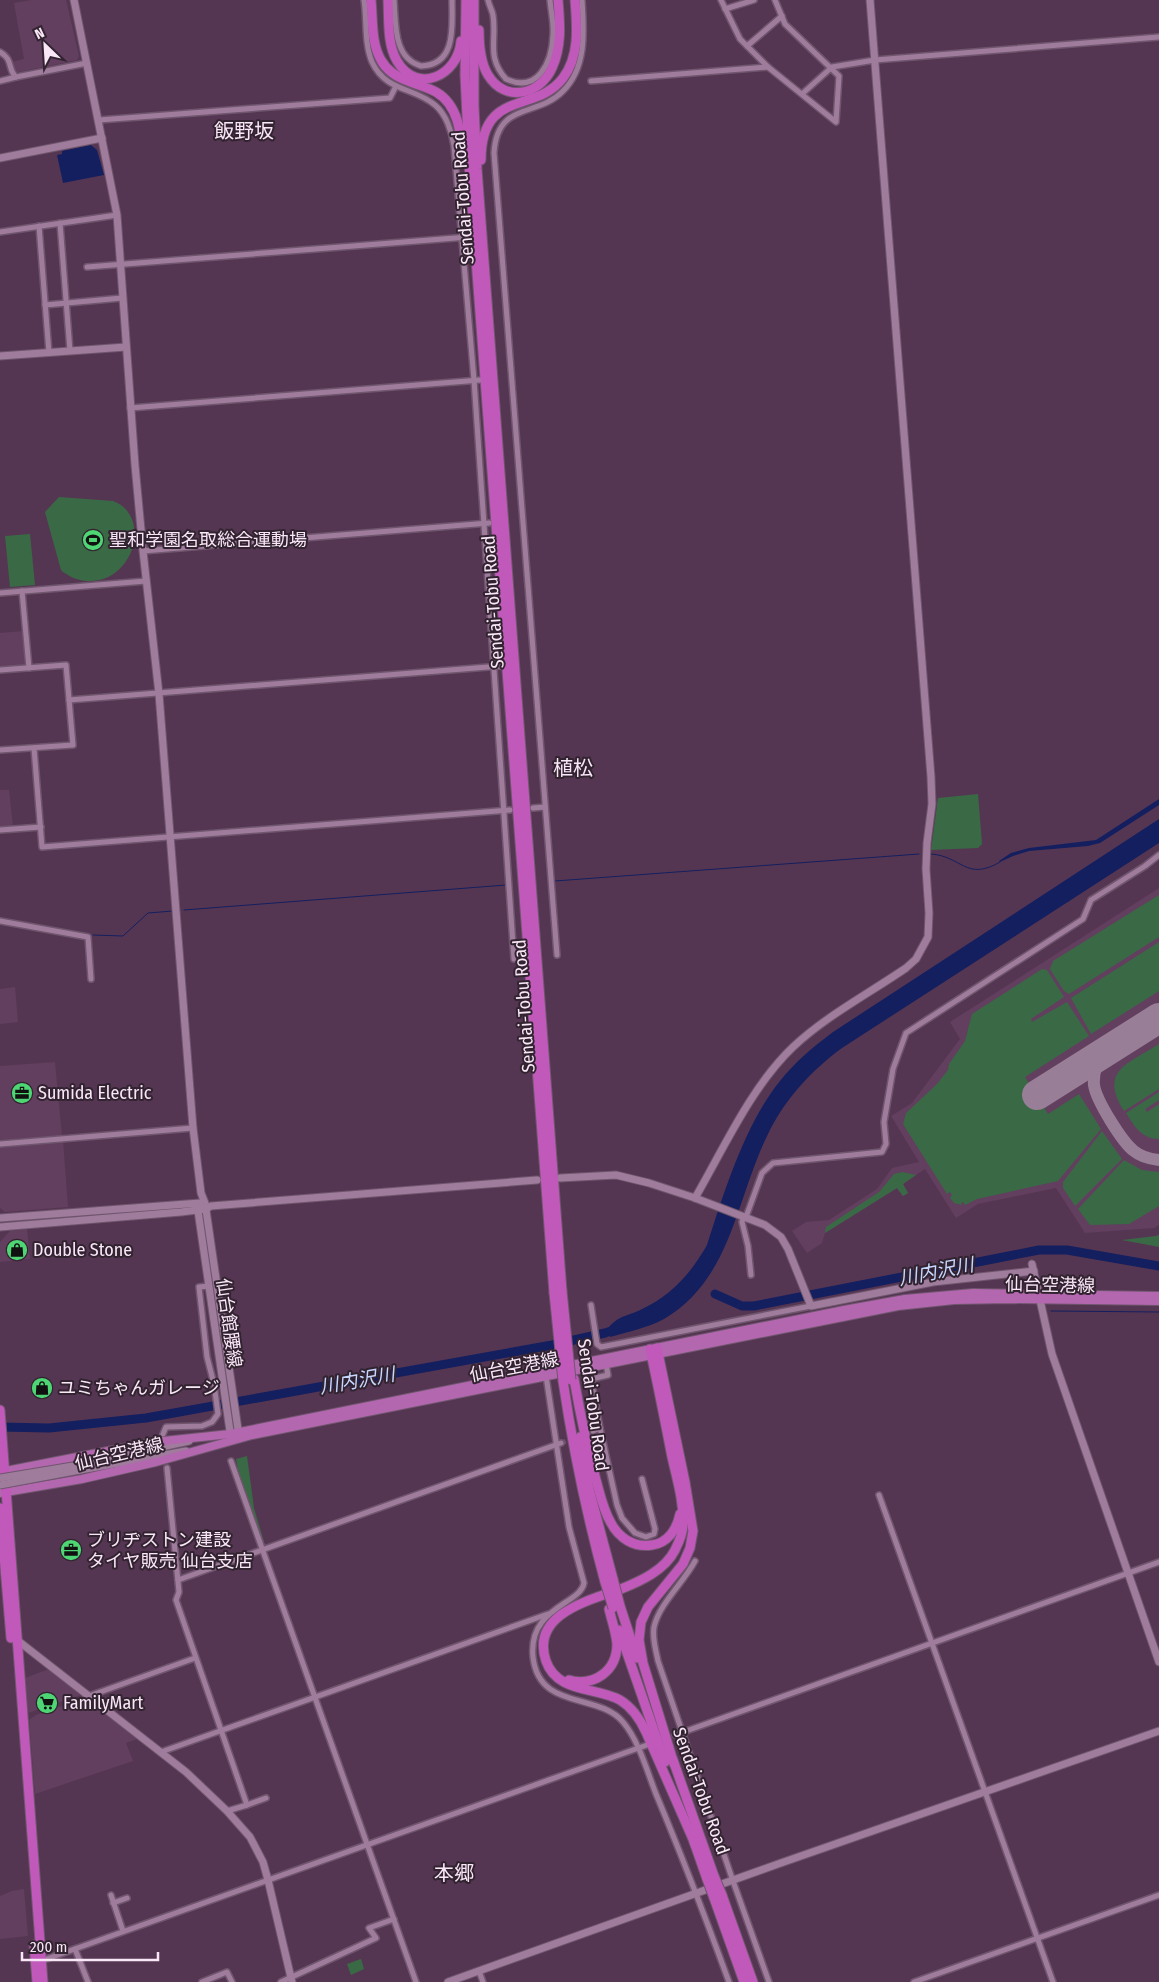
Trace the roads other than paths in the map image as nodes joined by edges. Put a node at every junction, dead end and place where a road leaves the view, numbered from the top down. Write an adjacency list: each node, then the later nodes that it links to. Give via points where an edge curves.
1 (74, 0): 26 (street)
2 (364, 0): 32 (street, via 370,55 378,72)
3 (371, 0): 42 (highway, via 375,43 384,66 400,78 438,93 453,111 461,137)
4 (388, 0): 7 (highway, via 396,60 410,74 425,78 445,73 458,57)
5 (394, 0): 6 (street, via 400,47 406,59 421,66 437,63 448,48 452,33)
6 (452, 0)
7 (462, 0)
8 (466, 0): 42 (highway, Sendai-Tobu Road, via 466,106)
9 (474, 0): 42 (highway, Sendai-Tobu Road)
10 (479, 0): 13 (highway, via 483,65 496,84 516,93 537,88 552,70 560,38)
11 (488, 0): 12 (street, via 493,15 495,62 506,79 523,83 539,76 548,61 553,35)
12 (550, 0)
13 (558, 0)
14 (575, 0): 42 (highway, via 576,40 564,77 549,91 503,110 492,121 485,136)
15 (582, 0): 66 (street, via 583,50 571,82 558,96 508,119 498,135 494,153)
16 (721, 0): 20 (street)
17 (754, 0): 20 (street)
18 (775, 0): 21 (street)
19 (870, 0): 25 (street)
20 (725, 10): 23 (street)
21 (782, 16): 23 (street); 28 (street, via 785,24)
22 (1159, 37): 25 (street)
23 (747, 46): 27 (street)
24 (0, 52): 29 (street, via 9,60 12,75)
25 (875, 60): 28 (street); 82 (street, via 931,777 926,869 928,937 916,959 906,968 814,1029 777,1064 757,1091)
26 (87, 63): 29 (street); 34 (street)
27 (768, 67): 31 (street); 33 (street)
28 (832, 67): 33 (street); 33 (street, via 839,76 836,122)
29 (16, 77): 30 (street)
30 (0, 81)
31 (591, 81)
32 (396, 86): 34 (street, via 390,98); 41 (street, via 435,105 450,129)
33 (802, 94)
34 (99, 120): 35 (street)
35 (102, 138): 36 (street); 37 (street)
36 (0, 158)
37 (117, 215): 38 (street); 43 (street)
38 (60, 223): 39 (street); 46 (street)
39 (39, 226): 40 (street); 47 (street)
40 (0, 232)
41 (465, 236): 43 (street); 52 (street)
42 (480, 260): 90 (highway, Sendai-Tobu Road)
43 (121, 264): 44 (street); 45 (street)
44 (87, 267)
45 (122, 298): 46 (street); 48 (street)
46 (66, 303): 47 (street); 49 (street)
47 (45, 305): 50 (street)
48 (126, 347): 49 (street); 53 (street)
49 (70, 351): 50 (street)
50 (49, 353): 51 (street)
51 (0, 356)
52 (477, 380): 53 (street); 54 (street)
53 (130, 408): 55 (street)
54 (487, 523): 55 (street); 59 (street)
55 (143, 552): 56 (street)
56 (146, 581): 57 (street); 62 (street)
57 (22, 591): 58 (street); 60 (street)
58 (0, 592)
59 (498, 667): 62 (street); 68 (street)
60 (29, 668): 61 (street); 63 (street, via 66,665)
61 (0, 670)
62 (159, 694): 63 (street); 71 (street)
63 (69, 700): 64 (street, via 73,745)
64 (34, 748): 65 (street); 69 (street)
65 (0, 750)
66 (545, 807): 67 (street); 74 (street)
67 (532, 808)
68 (507, 810): 71 (street); 75 (street)
69 (41, 827): 70 (street); 71 (street, via 42,847)
70 (0, 830)
71 (170, 837): 77 (street)
72 (1159, 855): 85 (street, via 1091,900 1083,919 906,1033 893,1068 884,1122 886,1144 882,1152 773,1163 762,1174)
73 (0, 921): 76 (street, via 88,937)
74 (557, 956)
75 (514, 959)
76 (91, 979)
77 (193, 1128): 78 (street); 81 (street)
78 (0, 1144)
79 (560, 1178): 82 (street, via 616,1175)
80 (537, 1180): 83 (street)
81 (201, 1193): 83 (street, 仙台館腰線); 84 (street)
82 (695, 1198): 85 (street)
83 (207, 1206): 84 (street); 100 (street, 仙台館腰線)
84 (197, 1207): 86 (street); 87 (street); 89 (street, 仙台館腰線)
85 (744, 1216): 88 (street, via 742,1222); 94 (street, via 765,1225 780,1237)
86 (0, 1218)
87 (0, 1227)
88 (750, 1275)
89 (209, 1286): 100 (street, 仙台館腰線); 105 (street, via 199,1287 207,1357 218,1412 208,1424 166,1428)
90 (558, 1292): 99 (highway, Sendai-Tobu Road, bridge); 99 (highway, Sendai-Tobu Road, bridge)
91 (1040, 1296): 92 (main road, 仙台空港線); 93 (main road, 仙台空港線); 94 (street, via 1033,1268); 96 (main road, 仙台空港線, via 973,1293 905,1299); 124 (street, via 1052,1354)
92 (1159, 1296)
93 (1159, 1301)
94 (811, 1304): 95 (street, via 600,1347)
95 (591, 1305)
96 (654, 1351): 97 (main road, 仙台空港線); 107 (main road, 仙台空港線); 119 (highway); 120 (highway, via 685,1482)
97 (606, 1364): 98 (main road, 仙台空港線); 103 (street, via 608,1375 591,1379)
98 (546, 1376): 107 (main road, 仙台空港線); 108 (street)
99 (570, 1380): 119 (highway, via 594,1473 615,1529 636,1545 657,1544 673,1532); 126 (highway, Sendai-Tobu Road); 126 (highway, Sendai-Tobu Road, via 572,1442 590,1528)
100 (227, 1383): 107 (street, 仙台館腰線, via 235,1409); 107 (street, 仙台館腰線, via 227,1410)
101 (0, 1410): 102 (highway)
102 (1, 1427): 113 (highway)
103 (600, 1428): 104 (street); 114 (street, via 622,1518 635,1533 646,1538 654,1534 655,1529)
104 (593, 1431)
105 (162, 1434)
106 (214, 1436): 107 (main road, 仙台空港線); 111 (street); 113 (main road, 仙台空港線, via 154,1442)
107 (235, 1436): 109 (main road, 仙台空港線)
108 (558, 1444): 121 (street); 128 (street, via 569,1526 584,1583 579,1593)
109 (216, 1446): 111 (street); 116 (main road, 仙台空港線, via 100,1474)
110 (231, 1461): 121 (street)
111 (80, 1467): 113 (street, bridge); 115 (street, bridge)
112 (167, 1468): 125 (street)
113 (2, 1474): 116 (highway)
114 (642, 1479)
115 (0, 1485)
116 (4, 1492): 129 (highway)
117 (879, 1495): 130 (street)
118 (0, 1508): 162 (highway)
119 (682, 1508): 148 (highway, via 681,1536 666,1563 638,1581 566,1610 548,1630 544,1654 548,1666 561,1681 613,1697 637,1714)
120 (690, 1518): 127 (highway, via 681,1549 661,1573 641,1586 575,1610 557,1626 549,1645 550,1657 564,1677 577,1682 590,1681 603,1675 612,1665 617,1650); 142 (highway, via 692,1531 687,1557 648,1607 639,1634 643,1663)
121 (263, 1549): 125 (street); 134 (street)
122 (695, 1561): 137 (street, via 654,1627 658,1661)
123 (1159, 1562): 124 (street)
124 (1127, 1573): 130 (street); 132 (street)
125 (178, 1580): 131 (street, via 176,1600)
126 (606, 1582): 127 (highway, Sendai-Tobu Road, bridge)
127 (614, 1608): 142 (highway, Sendai-Tobu Road); 148 (highway, Sendai-Tobu Road, via 641,1695)
128 (549, 1614): 134 (street); 140 (street, via 536,1632 533,1648 541,1678 559,1695 613,1712 628,1728)
129 (17, 1640): 133 (street); 162 (highway)
130 (932, 1642): 137 (street); 143 (street)
131 (195, 1658): 133 (street); 135 (street)
132 (1159, 1662)
133 (89, 1696): 141 (street)
134 (316, 1696): 135 (street); 147 (street)
135 (220, 1731): 141 (street); 145 (street)
136 (1159, 1731): 143 (street)
137 (682, 1732): 138 (street); 151 (street)
138 (675, 1735)
139 (647, 1745): 140 (street)
140 (638, 1748): 147 (street); 152 (street)
141 (161, 1752): 146 (street)
142 (674, 1764): 149 (highway, Sendai-Tobu Road)
143 (985, 1792): 151 (street); 160 (street)
144 (266, 1798): 145 (street)
145 (247, 1805): 146 (street)
146 (228, 1811): 150 (street, via 250,1837)
147 (368, 1844): 150 (street); 158 (street)
148 (696, 1846): 149 (highway, Sendai-Tobu Road)
149 (711, 1878): 155 (highway, Sendai-Tobu Road, bridge)
150 (268, 1880): 159 (street); 164 (street)
151 (733, 1881): 152 (street); 177 (street)
152 (697, 1894): 163 (street); 174 (street)
153 (111, 1895): 157 (street)
154 (1159, 1895): 160 (street)
155 (718, 1897): 175 (highway, Sendai-Tobu Road); 176 (highway, Sendai-Tobu Road)
156 (127, 1898): 157 (street)
157 (113, 1903): 159 (street)
158 (394, 1919): 164 (street, via 370,1928 376,1938); 171 (street)
159 (123, 1931): 161 (street)
160 (1037, 1938): 178 (street); 179 (street)
161 (75, 1949): 162 (street); 167 (street)
162 (38, 1961): 165 (highway); 166 (highway)
163 (479, 1971): 172 (street); 173 (street)
164 (292, 1980): 170 (street)
165 (37, 1982)
166 (44, 1982)
167 (88, 1982)
168 (202, 1982): 169 (street, via 227,1972)
169 (232, 1982)
170 (281, 1982)
171 (416, 1982)
172 (448, 1982)
173 (483, 1982)
174 (729, 1982)
175 (744, 1982)
176 (753, 1982)
177 (769, 1982)
178 (914, 1982)
179 (1053, 1982)

